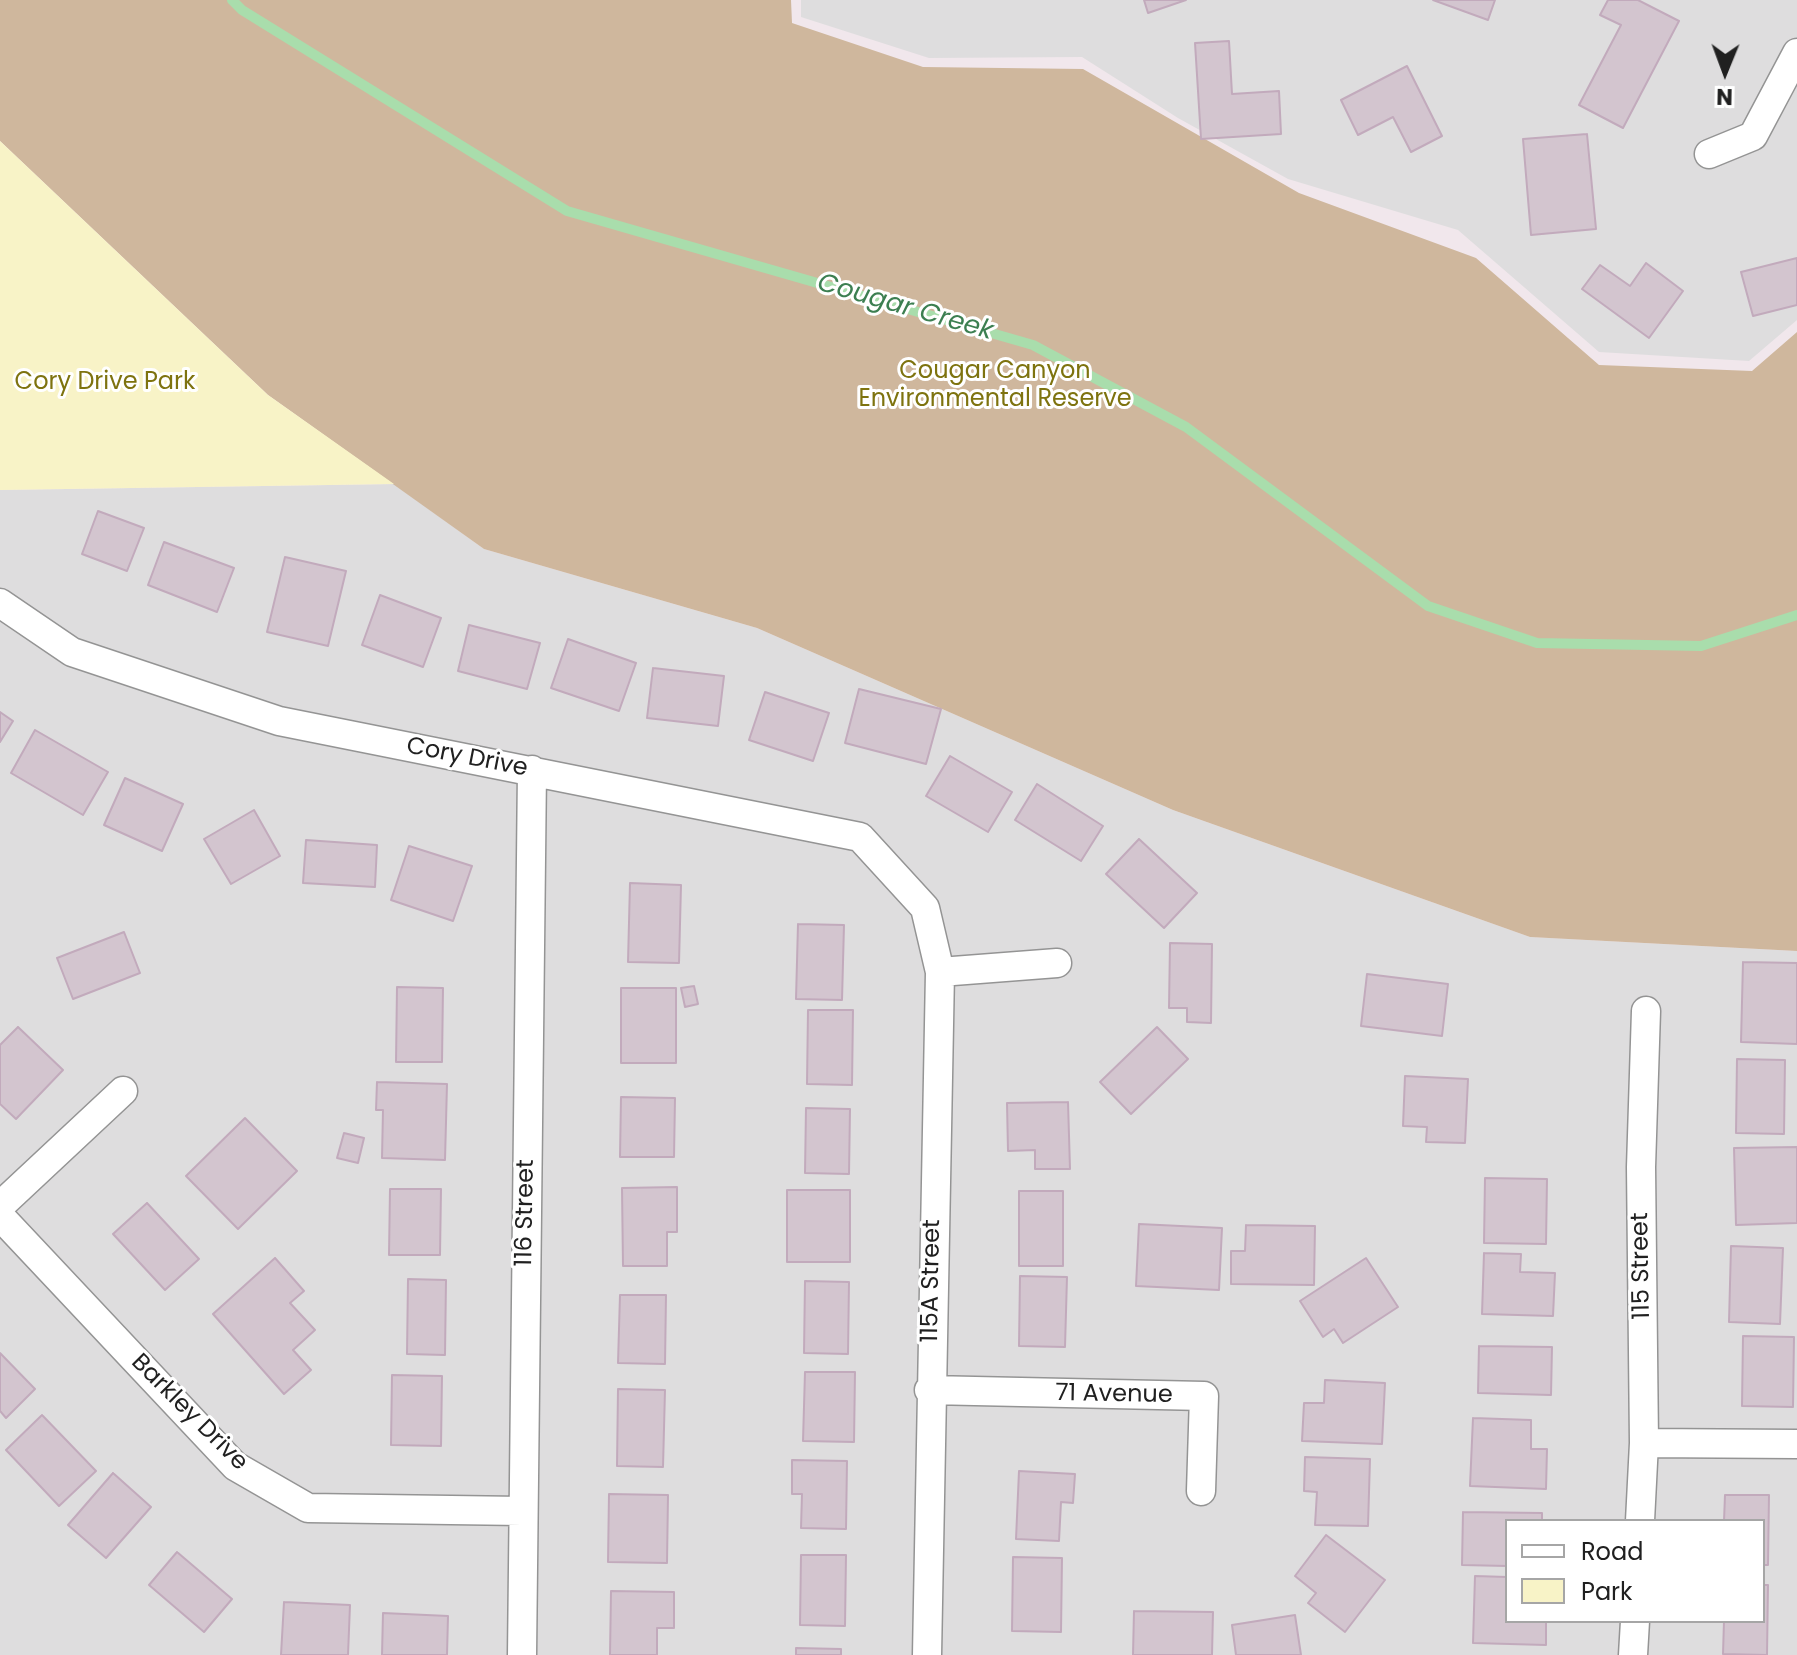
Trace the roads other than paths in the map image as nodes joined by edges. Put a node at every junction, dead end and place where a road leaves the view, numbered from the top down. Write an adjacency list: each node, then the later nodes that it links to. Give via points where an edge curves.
1 (1797, 53): 2 (street, via 1753,136)
2 (1709, 154)
3 (0, 603): 4 (street, Cory Drive, via 72,652 279,721)
4 (532, 770): 5 (street, Cory Drive, via 860,837); 16 (street, 116 Street)
5 (925, 908): 7 (street, 115A Street)
6 (1057, 963): 7 (street)
7 (940, 972): 12 (street, 115A Street)
8 (1646, 1011): 13 (street, 115 Street, via 1641,1167)
9 (123, 1091): 10 (street)
10 (0, 1206)
11 (0, 1216): 16 (street, Barkley Drive, via 235,1466 308,1508)
12 (929, 1390): 15 (street, 71 Avenue, via 1204,1396); 20 (street, 115A Street)
13 (1644, 1443): 14 (street); 17 (street, 115 Street)
14 (1797, 1444)
15 (1201, 1491)
16 (522, 1511): 19 (street, 116 Street)
17 (1640, 1519)
18 (1635, 1623): 21 (street)
19 (522, 1655)
20 (927, 1655)
21 (1633, 1655)

